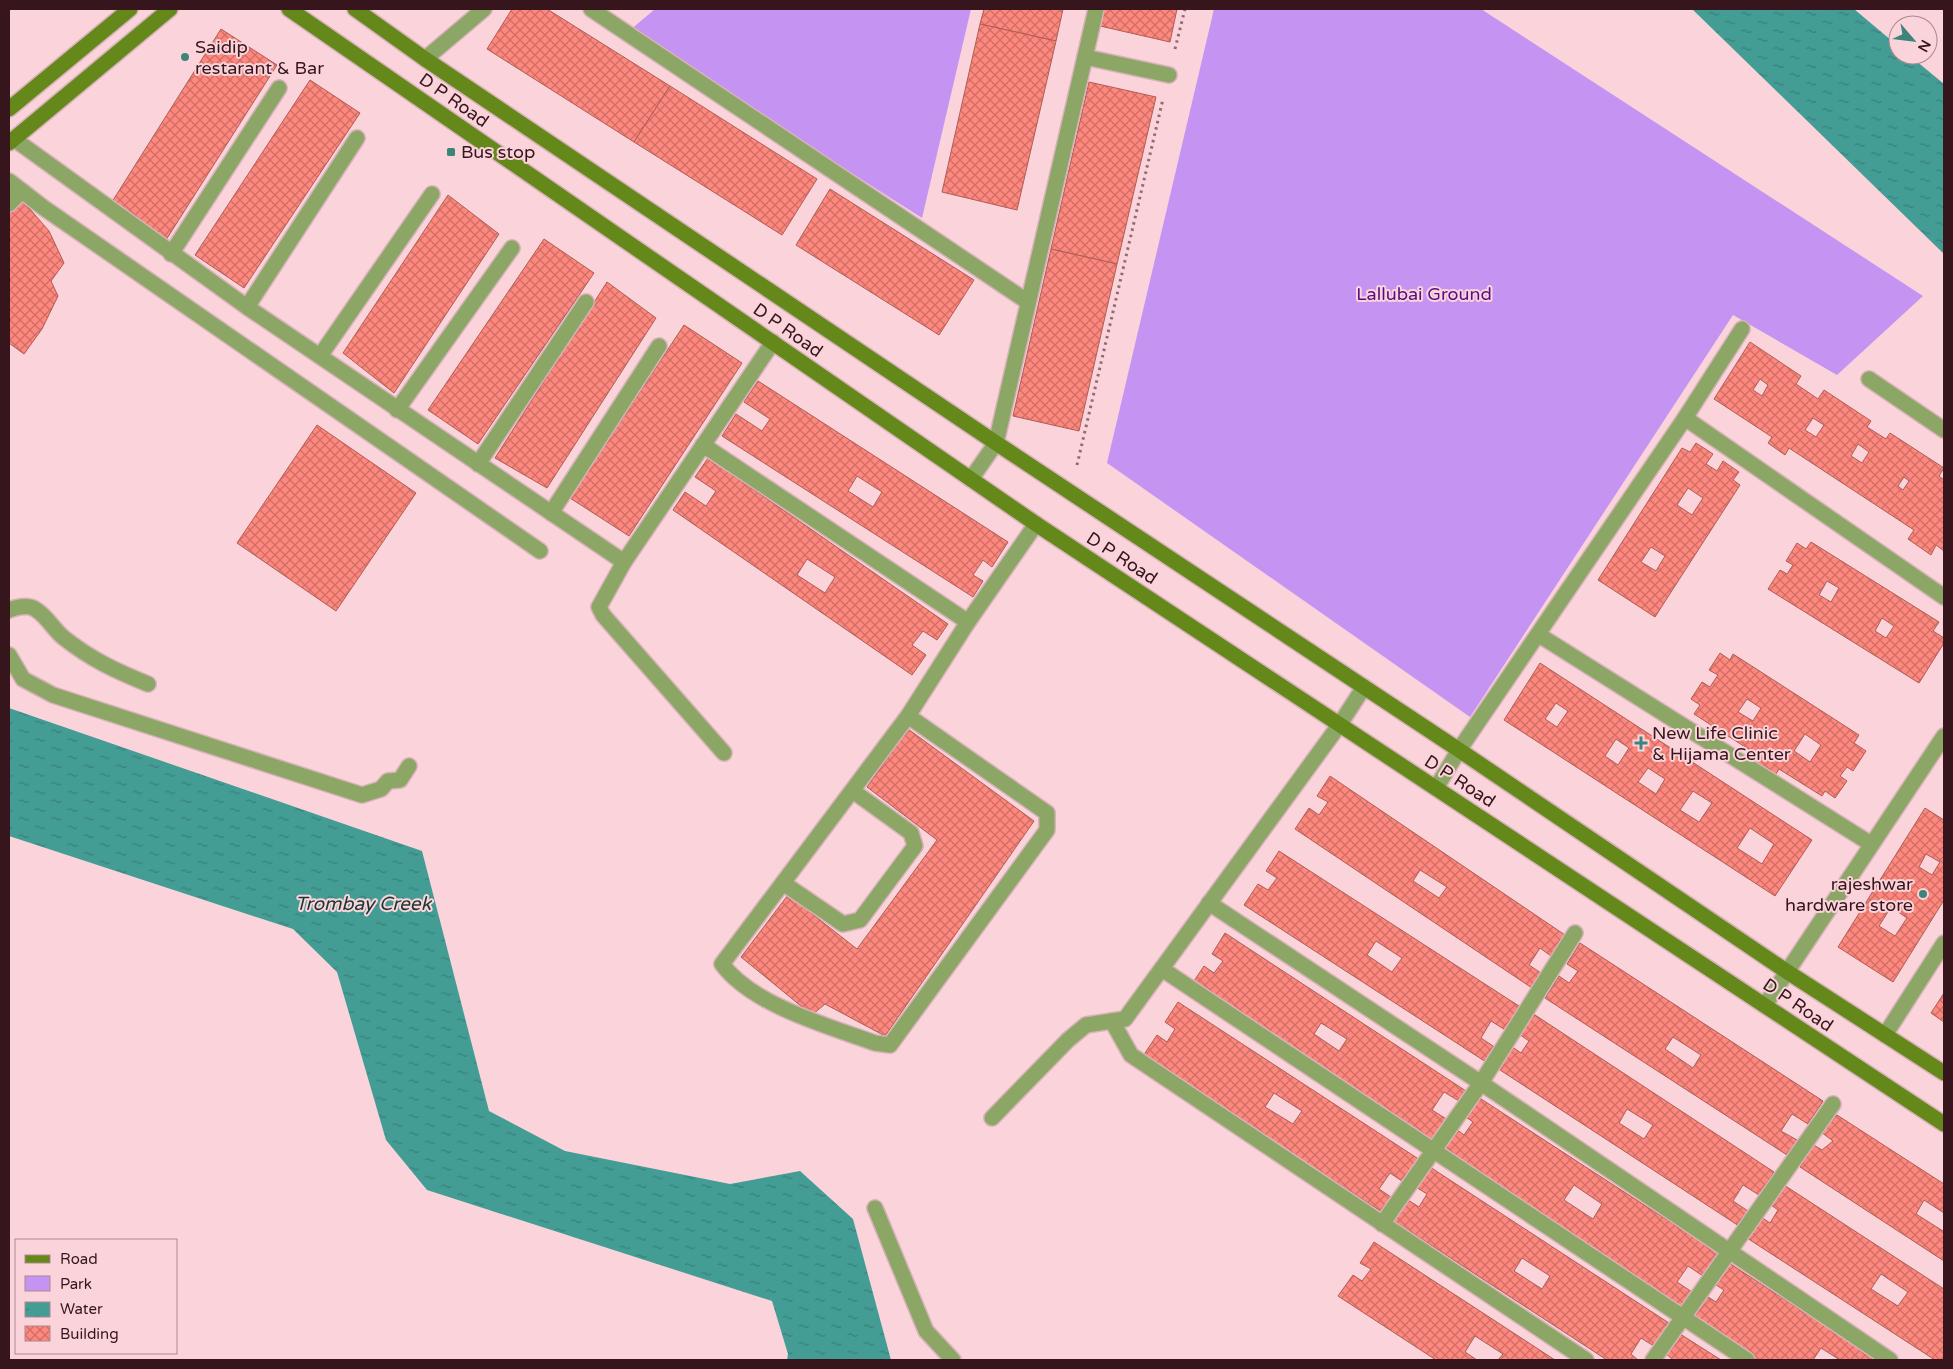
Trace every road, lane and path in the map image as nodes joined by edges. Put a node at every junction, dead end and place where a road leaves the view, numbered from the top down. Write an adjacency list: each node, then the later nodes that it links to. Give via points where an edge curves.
1 (130, 9): 13 (street)
2 (170, 9): 15 (street)
3 (289, 9): 26 (street, D P Road)
4 (355, 9): 10 (street, D P Road)
5 (484, 9): 10 (street)
6 (591, 9): 23 (street)
7 (1096, 9): 9 (street)
8 (1185, 9): 11 (path)
9 (1085, 57): 11 (street); 23 (street)
10 (425, 59): 33 (street, D P Road)
11 (1169, 75): 37 (path)
12 (279, 88): 21 (street)
13 (9, 109)
14 (356, 138): 24 (street)
15 (11, 141): 21 (street)
16 (9, 181): 17 (street)
17 (22, 192): 19 (street); 40 (street)
18 (432, 194): 28 (street)
19 (9, 204)
20 (512, 248): 30 (street)
21 (171, 254): 24 (street)
22 (586, 302): 35 (street)
23 (1028, 302): 33 (street)
24 (247, 307): 28 (street)
25 (1742, 330): 31 (street)
26 (773, 342): 34 (street); 36 (street, D P Road)
27 (659, 346): 38 (street)
28 (320, 356): 30 (street)
29 (1869, 379): 32 (street)
30 (397, 410): 35 (street)
31 (1685, 418): 42 (street); 45 (street)
32 (1944, 430)
33 (996, 443): 36 (street); 37 (street, D P Road)
34 (703, 445): 41 (street); 44 (street)
35 (478, 464): 38 (street)
36 (971, 479): 39 (street, D P Road)
37 (1070, 492): 48 (street, D P Road)
38 (551, 513): 41 (street)
39 (1036, 524): 44 (street); 50 (street, D P Road)
40 (540, 551)
41 (624, 562): 53 (street, via 600,602 600,611)
42 (1944, 597)
43 (9, 610): 47 (street, via 33,607 62,637 99,663)
44 (968, 622): 49 (street)
45 (1539, 635): 52 (street); 57 (street)
46 (9, 655): 54 (street, via 23,679 53,695 362,795 381,788 388,780 400,780)
47 (148, 684)
48 (1364, 687): 50 (street); 52 (street, D P Road)
49 (908, 716): 56 (street); 58 (street, via 1047,813 1047,830 890,1045 875,1043 781,1008 732,978 722,964)
50 (1340, 724): 55 (street, D P Road); 59 (street)
51 (1944, 736): 57 (street)
52 (1459, 750): 55 (street); 63 (street, D P Road)
53 (724, 753)
54 (409, 766)
55 (1436, 788): 64 (street, D P Road)
56 (853, 790): 58 (street); 58 (street, via 911,833 914,846 860,920 843,924)
57 (1872, 844): 63 (street)
58 (783, 884)
59 (1210, 903): 62 (street); 68 (street)
60 (1575, 933): 68 (street)
61 (1944, 942): 66 (street)
62 (1162, 969): 65 (street, via 1125,1019); 72 (street)
63 (1786, 971): 64 (street); 66 (street, D P Road)
64 (1765, 1005): 71 (street, D P Road)
65 (1112, 1021): 70 (street, via 1086,1025); 74 (street, via 1131,1055)
66 (1885, 1035): 67 (street, D P Road)
67 (1944, 1073)
68 (1481, 1083): 72 (street); 75 (street)
69 (1833, 1104): 75 (street)
70 (992, 1118)
71 (1944, 1124)
72 (1434, 1150): 74 (street); 76 (street)
73 (876, 1208): 77 (street, via 926,1331)
74 (1382, 1224): 78 (street)
75 (1731, 1252): 76 (street); 81 (street)
76 (1683, 1317): 79 (street); 80 (street)
77 (952, 1360)
78 (1586, 1360)
79 (1653, 1360)
80 (1747, 1360)
81 (1890, 1360)

